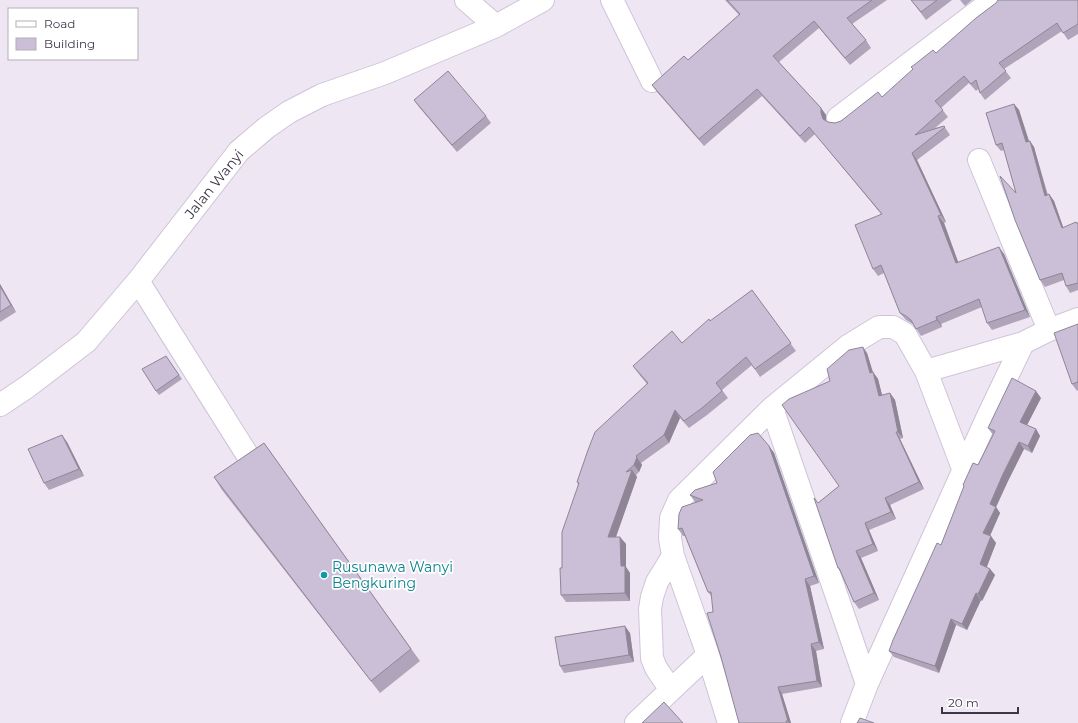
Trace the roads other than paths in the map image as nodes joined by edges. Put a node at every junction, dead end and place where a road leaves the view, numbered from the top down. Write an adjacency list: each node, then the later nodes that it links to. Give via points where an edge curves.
1 (466, 0): 5 (street)
2 (543, 0): 5 (street, Jalan Wanyi)
3 (612, 0): 6 (street)
4 (993, 0): 7 (street)
5 (496, 26): 9 (street, Jalan Wanyi, via 385,73 322,95 289,112 266,128 239,150)
6 (652, 81)
7 (838, 118)
8 (979, 160): 11 (street)
9 (138, 281): 14 (street, Jalan Wanyi, via 86,342); 16 (street)
10 (1078, 319): 11 (street)
11 (1049, 330): 12 (street)
12 (1023, 343): 13 (street); 17 (street)
13 (926, 371): 15 (street, via 905,334 893,327 879,327 848,346); 17 (street)
14 (0, 405)
15 (772, 408): 18 (street, via 679,500 671,518 670,538); 20 (street)
16 (248, 456)
17 (964, 471): 20 (street)
18 (673, 556): 19 (street); 21 (street, via 657,582 650,608 652,658)
19 (708, 655): 21 (street); 23 (street)
20 (867, 684): 24 (street)
21 (671, 690): 22 (street)
22 (636, 723)
23 (729, 723)
24 (852, 723)

